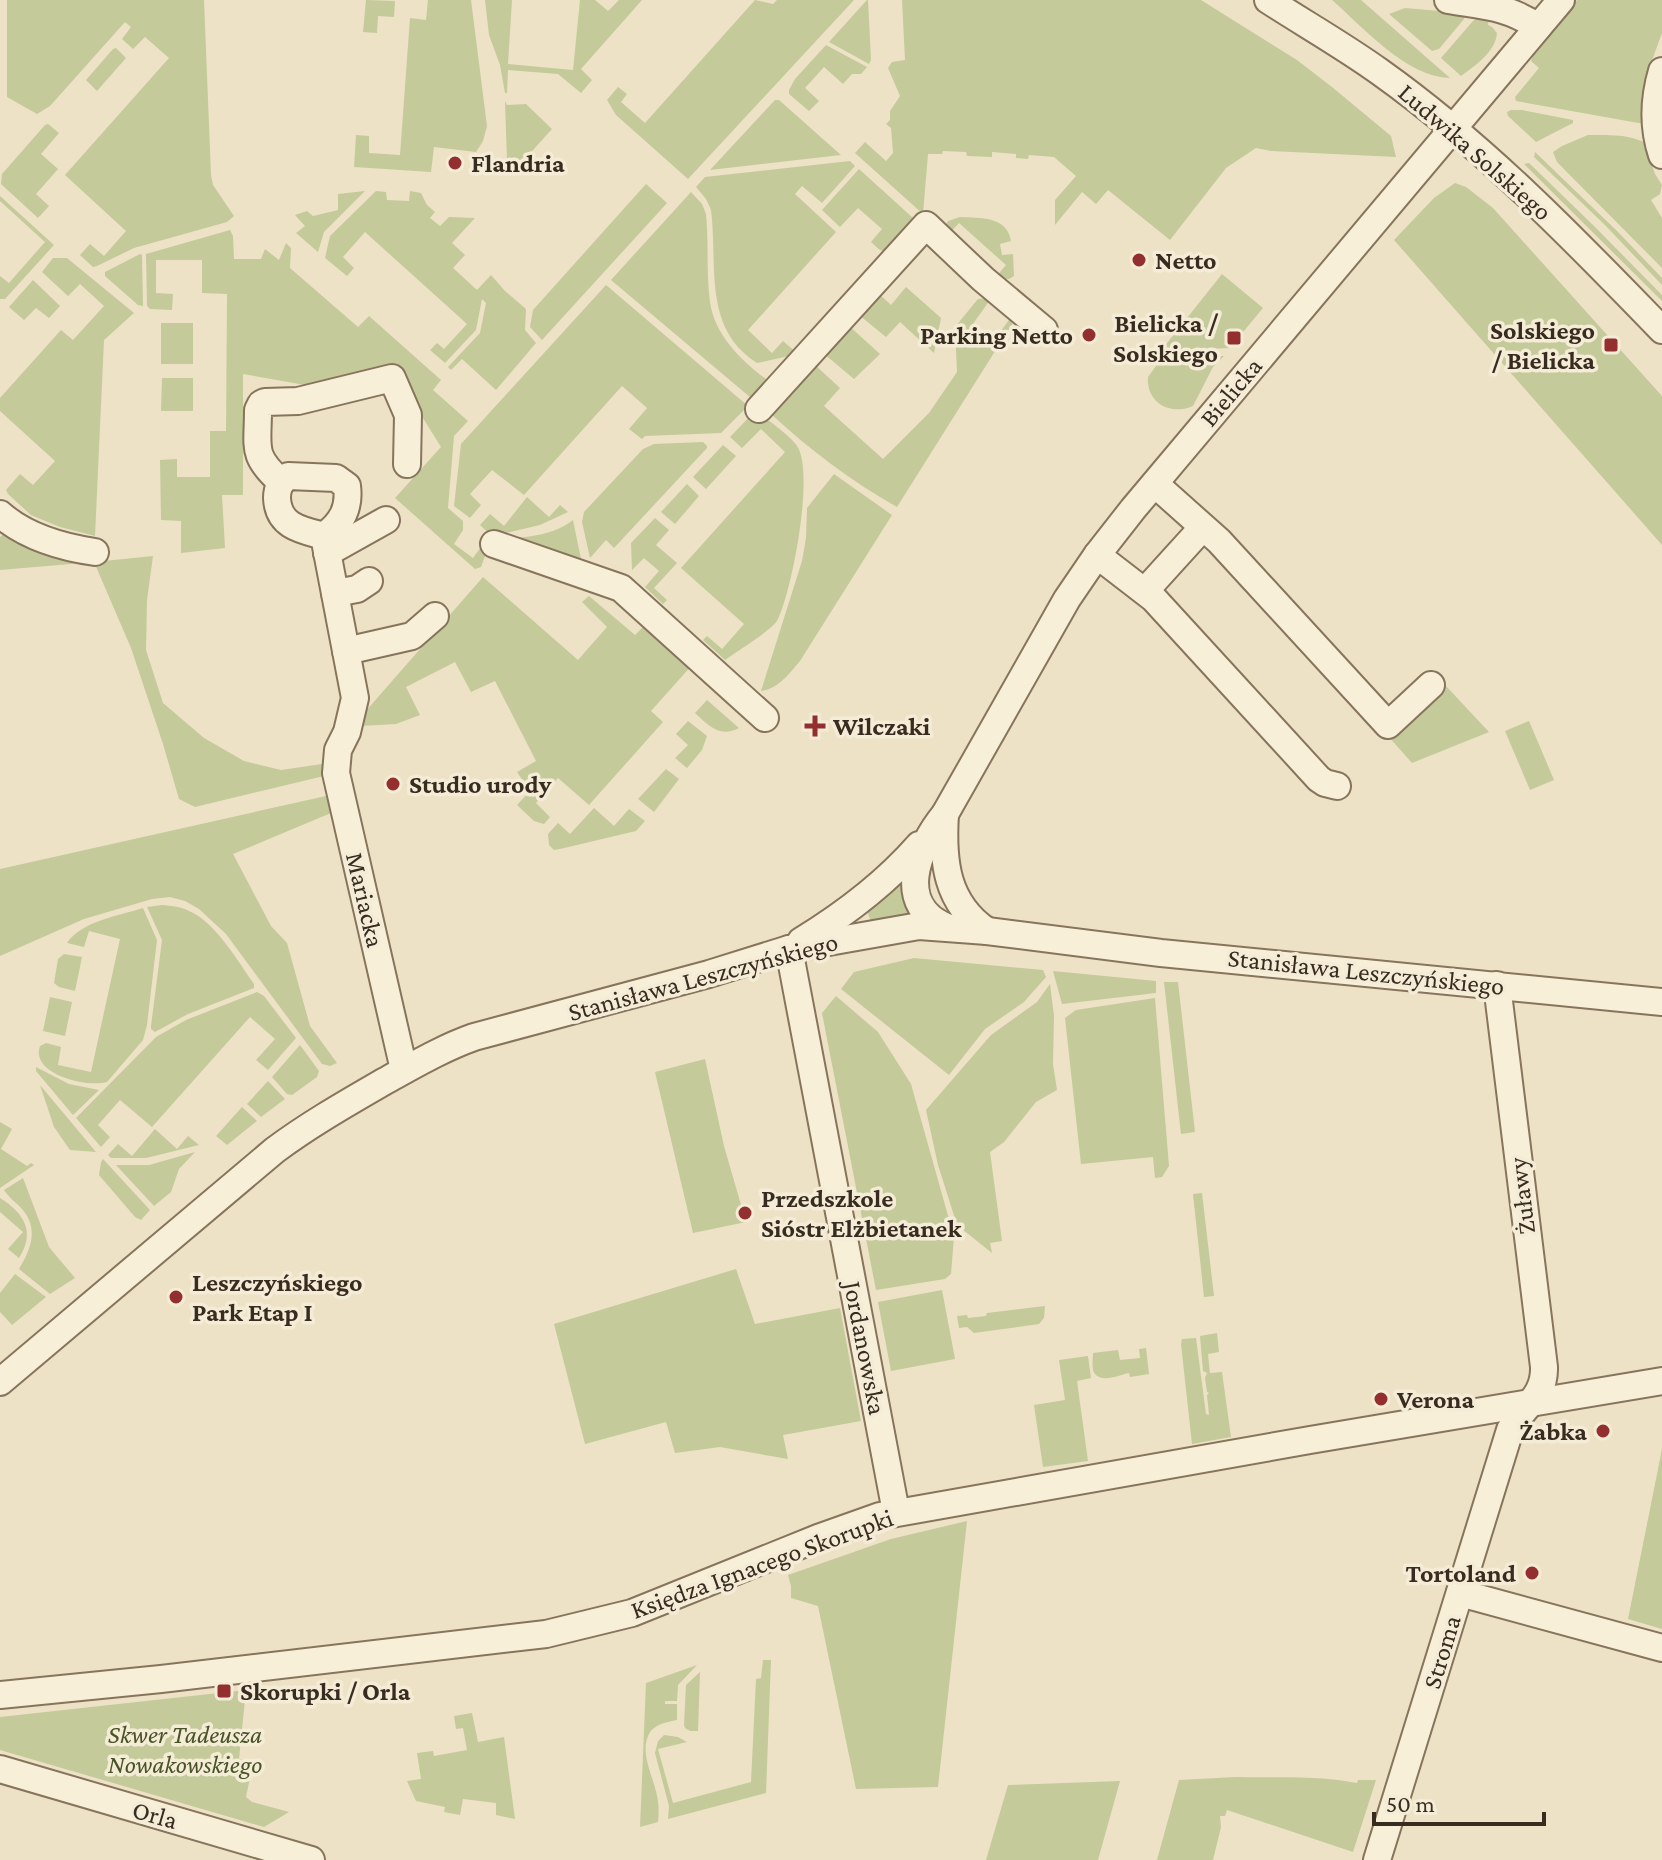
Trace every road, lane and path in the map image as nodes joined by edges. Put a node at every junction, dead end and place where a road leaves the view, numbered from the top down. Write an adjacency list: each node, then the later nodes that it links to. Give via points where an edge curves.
1 (1268, 0): 6 (street, Ludwika Solskiego, via 1380,71)
2 (1448, 0): 4 (street, via 1502,8)
3 (1561, 0): 4 (street, Bielicka)
4 (1538, 27): 6 (street, Bielicka)
5 (1662, 71): 7 (street, via 1656,132)
6 (1453, 129): 9 (street, Ludwika Solskiego, via 1558,224); 13 (street, Bielicka)
7 (1662, 155)
8 (1044, 330): 10 (street, via 926,225)
9 (1662, 330)
10 (759, 409)
11 (407, 464): 12 (street, via 408,415 392,378 298,401 261,404 257,451)
12 (281, 482): 17 (street, via 278,506 285,521); 17 (street, via 288,476 327,477 347,486 344,515)
13 (1155, 484): 20 (street, Bielicka); 26 (street, via 1219,541 1388,725)
14 (0, 514): 19 (street, via 38,538)
15 (386, 520): 17 (street)
16 (1194, 537): 22 (street)
17 (325, 544): 23 (street, Mariacka)
18 (494, 544): 27 (street, via 621,588)
19 (95, 552)
20 (1097, 555): 22 (street); 29 (street, Bielicka)
21 (369, 581): 23 (street)
22 (1145, 591): 28 (street, via 1319,779)
23 (335, 593): 25 (street, Mariacka)
24 (435, 616): 25 (street, via 412,636)
25 (346, 651): 36 (street, Mariacka, via 355,698 336,773)
26 (1431, 685)
27 (765, 718)
28 (1337, 786)
29 (940, 821): 30 (street, Bielicka); 31 (street, Bielicka, via 914,873 916,894); 33 (street, via 867,896)
30 (948, 876): 31 (street); 32 (street, Bielicka, via 966,914)
31 (933, 924): 32 (street, Stanisława Leszczyńskiego); 33 (street, Stanisława Leszczyńskiego)
32 (987, 931): 34 (street, Stanisława Leszczyńskiego)
33 (789, 949): 36 (street, Stanisława Leszczyńskiego, via 474,1037); 40 (street, Jordanowska)
34 (1497, 985): 35 (street, Stanisława Leszczyńskiego); 39 (street, Żuławy, via 1544,1367 1538,1395)
35 (1662, 1002)
36 (404, 1070): 38 (street, Stanisława Leszczyńskiego, via 275,1150)
37 (1662, 1381): 39 (street, Księdza Ignacego Skorupki)
38 (0, 1382)
39 (1530, 1404): 40 (street, Księdza Ignacego Skorupki); 41 (street, Stroma, via 1510,1430)
40 (896, 1512): 43 (street, Księdza Ignacego Skorupki, via 632,1613 546,1634)
41 (1460, 1593): 42 (street); 46 (street, Stroma)
42 (1662, 1648)
43 (0, 1695)
44 (0, 1769): 45 (street, Orla)
45 (311, 1860)
46 (1377, 1860)

